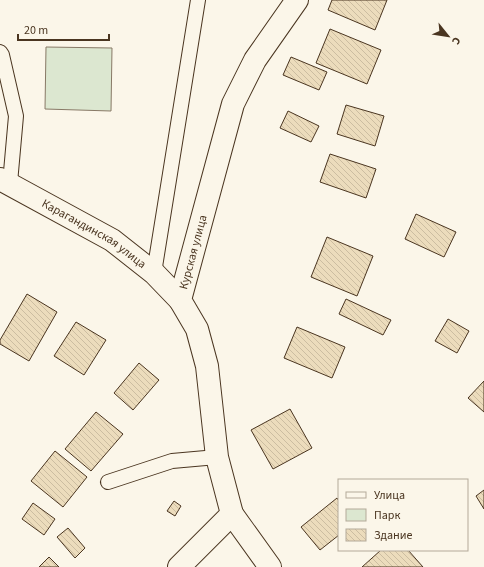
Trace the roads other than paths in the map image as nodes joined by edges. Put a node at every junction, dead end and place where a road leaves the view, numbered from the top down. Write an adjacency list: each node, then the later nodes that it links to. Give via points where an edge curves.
1 (198, 0): 5 (lane)
2 (297, 0): 6 (street, Курская улица, via 255,60 233,104)
3 (0, 52): 4 (lane, via 16,116)
4 (5, 181): 5 (street, Карагандинская улица, via 112,240)
5 (154, 273): 6 (street, Карагандинская улица)
6 (180, 300): 7 (street, Курская улица, via 197,329 207,366)
7 (217, 457): 8 (lane, via 172,461); 9 (street, Курская улица)
8 (108, 482)
9 (232, 514): 10 (street); 11 (street)
10 (179, 567)
11 (270, 567)

